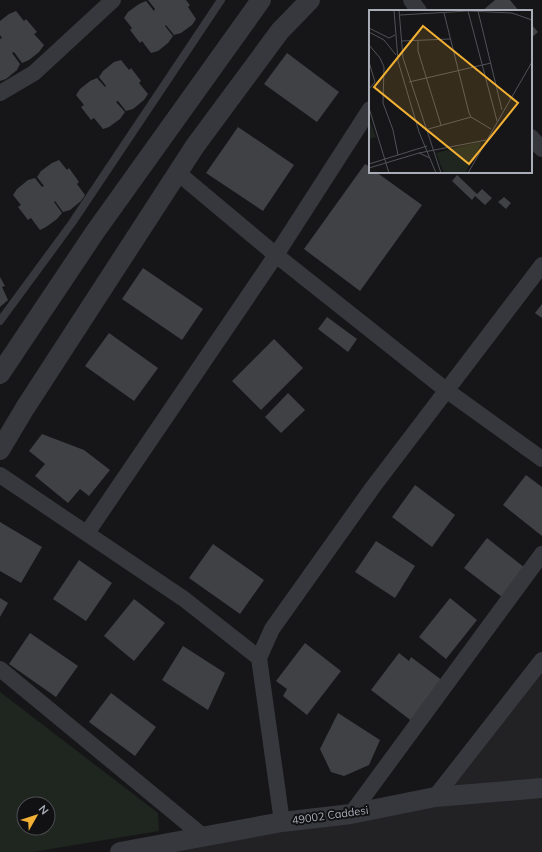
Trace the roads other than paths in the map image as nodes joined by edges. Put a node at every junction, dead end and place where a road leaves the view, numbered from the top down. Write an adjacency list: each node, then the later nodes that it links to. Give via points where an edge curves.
1 (113, 0): 7 (street, via 34,73)
2 (221, 0): 14 (lane, via 72,224)
3 (261, 0): 15 (street, via 95,232)
4 (310, 0): 11 (street, via 280,31)
5 (410, 0): 6 (street)
6 (418, 10)
7 (0, 94)
8 (369, 111): 12 (street)
9 (532, 138): 10 (street)
10 (542, 149)
11 (178, 173): 12 (street); 17 (street)
12 (276, 255): 16 (street); 20 (street)
13 (542, 265): 16 (street)
14 (0, 321)
15 (0, 374)
16 (446, 390): 18 (street); 22 (street, via 372,487 272,629)
17 (0, 450)
18 (542, 459)
19 (0, 475): 20 (street)
20 (87, 533): 22 (street, via 184,599)
21 (542, 554): 27 (street)
22 (259, 658): 28 (street)
23 (542, 660): 26 (street)
24 (0, 669): 29 (street)
25 (542, 788): 26 (street, 49002 Caddesi)
26 (435, 797): 27 (street, 49002 Caddesi)
27 (351, 814): 28 (street, 49002 Caddesi)
28 (282, 822): 29 (street, 49002 Caddesi)
29 (204, 837): 30 (street, 49002 Caddesi)
30 (120, 852)

